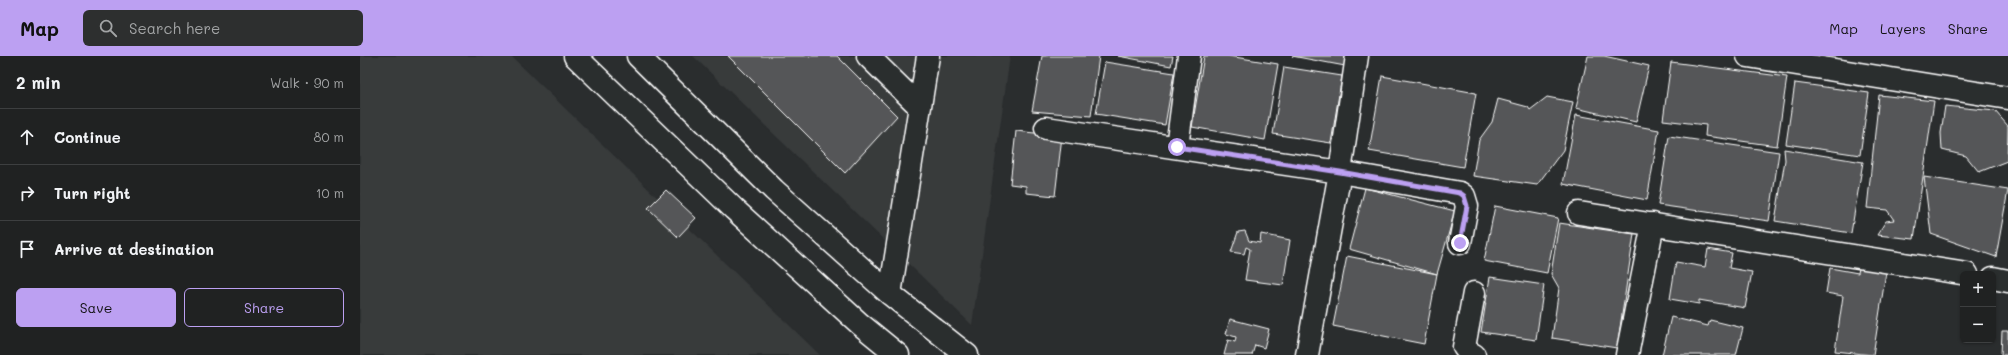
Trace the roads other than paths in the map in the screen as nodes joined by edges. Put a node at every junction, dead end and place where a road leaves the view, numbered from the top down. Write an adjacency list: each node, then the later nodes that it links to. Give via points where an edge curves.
1 (575, 56): 21 (street, via 740,214 860,324)
2 (638, 56): 20 (street, via 774,190)
3 (868, 56): 9 (street)
4 (928, 56): 9 (street)
5 (1188, 56): 11 (street)
6 (1358, 56): 12 (street)
7 (1748, 56): 8 (street)
8 (2008, 98)
9 (920, 107): 20 (street)
10 (1046, 128): 11 (street)
11 (1177, 147): 12 (street)
12 (1340, 172): 15 (street, via 1460,193 1464,196 1467,206); 23 (street)
13 (1579, 213): 14 (street)
14 (1654, 224): 16 (street); 25 (street)
15 (1460, 243)
16 (1960, 273)
17 (1996, 278): 18 (street)
18 (2008, 280)
19 (1474, 293): 24 (street, via 1464,346 1466,351)
20 (890, 294): 22 (street)
21 (898, 355)
22 (967, 355)
23 (1307, 355)
24 (1474, 355)
25 (1627, 355)

